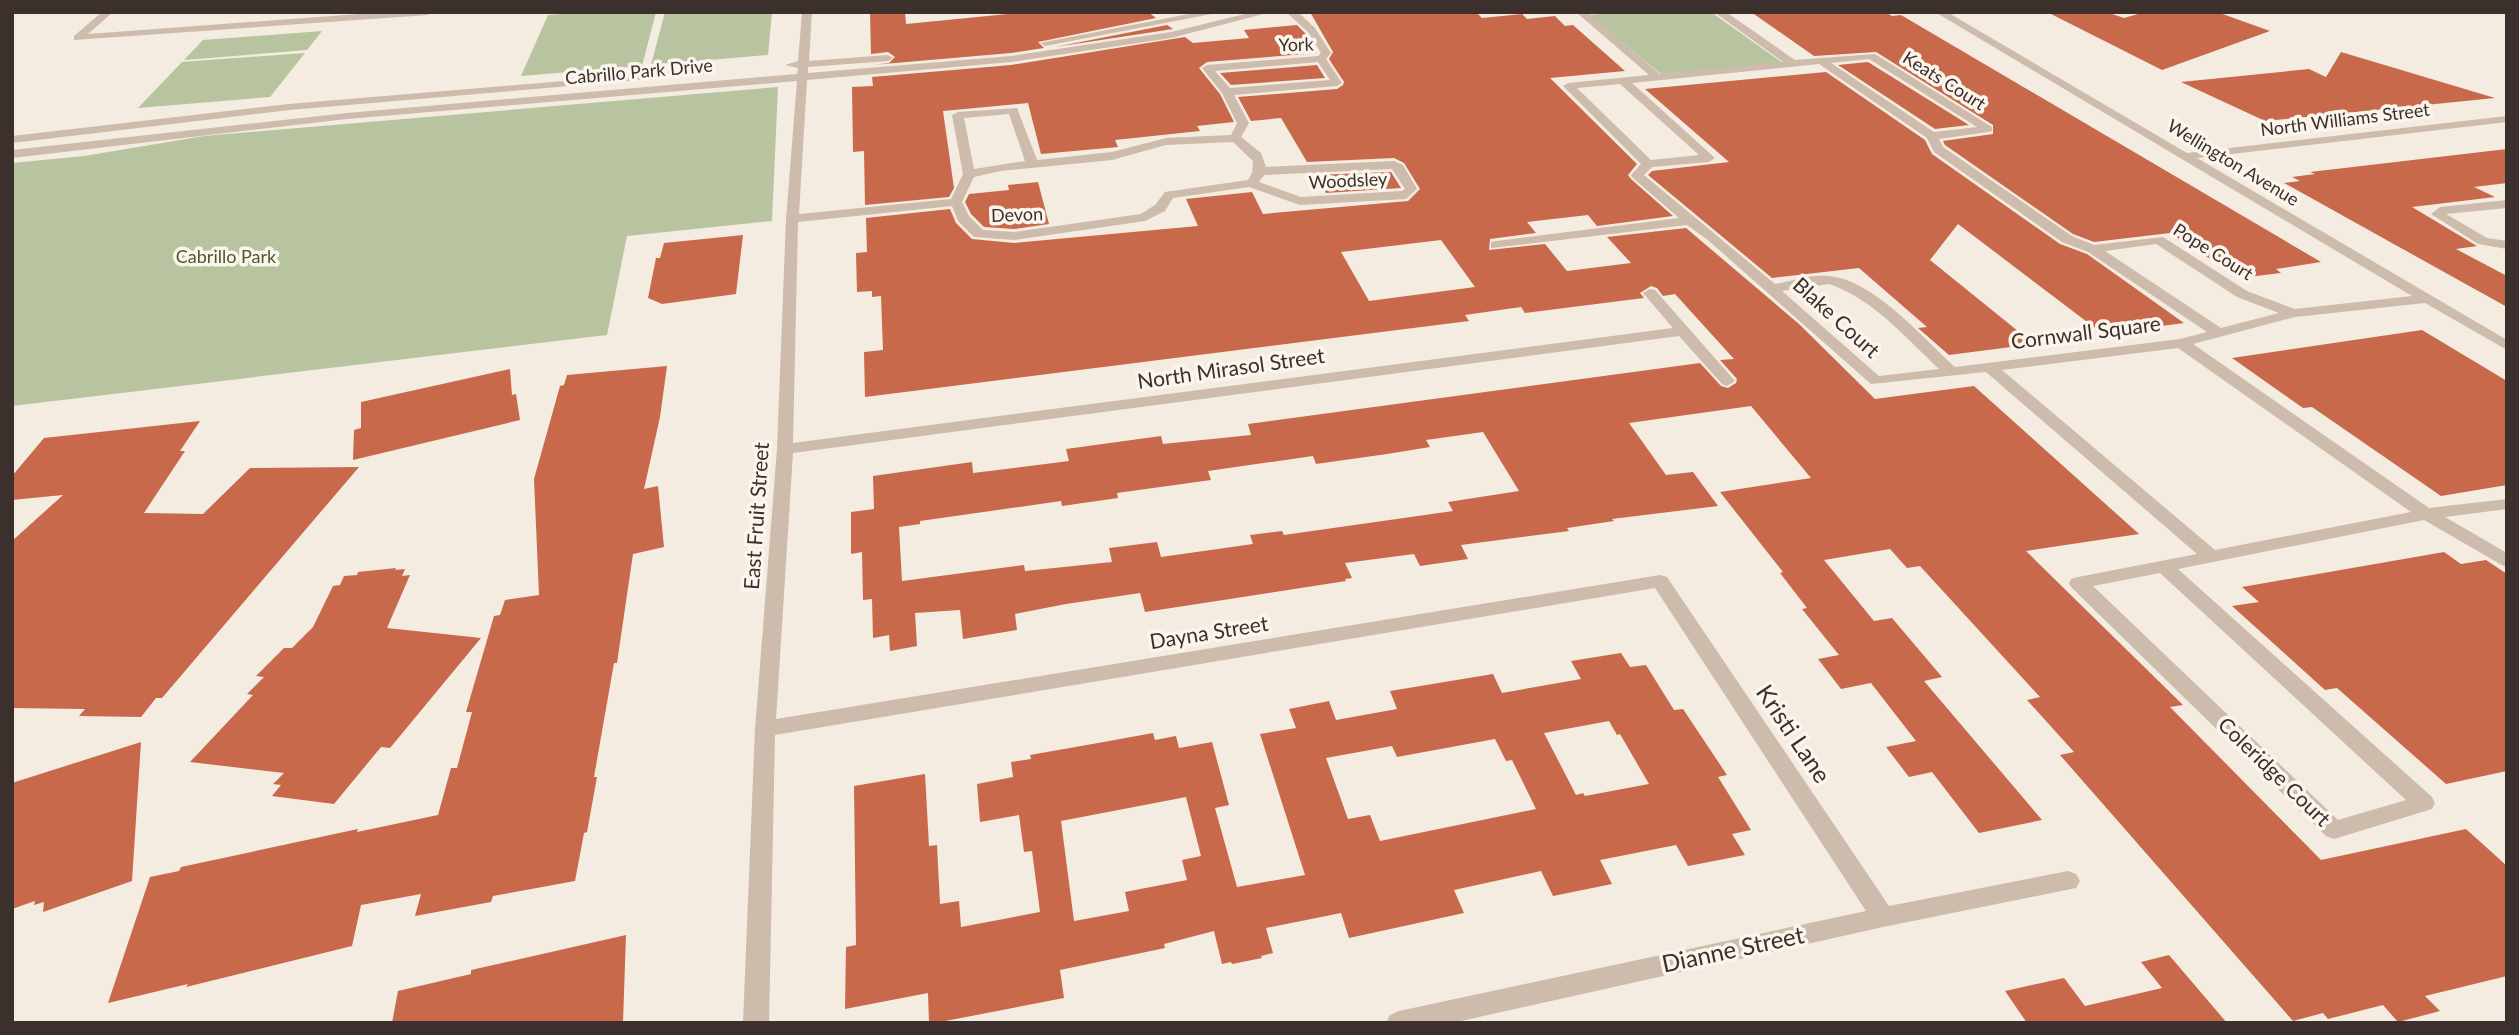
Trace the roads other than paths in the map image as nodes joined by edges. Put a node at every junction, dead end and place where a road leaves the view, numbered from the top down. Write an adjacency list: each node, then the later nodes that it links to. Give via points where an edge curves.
1 (108, 12): 2 (street, via 78,38)
2 (428, 12)
3 (807, 12): 14 (street, East Fruit Street)
4 (1217, 12): 14 (street, Cabrillo Park Drive, via 1022,47)
5 (1266, 12): 14 (street, Cabrillo Park Drive, via 1171,35 1011,59)
6 (1291, 12): 10 (street, via 1306,21 1318,38 1326,53)
7 (1581, 12): 16 (street)
8 (1719, 12): 12 (street)
9 (1940, 12): 26 (street, Wellington Avenue)
10 (1321, 59): 18 (street, York, via 1337,83); 18 (street, York, via 1207,68)
11 (1821, 61): 12 (street, Keats Court); 22 (street); 22 (street, Keats Court, via 1871,56 1988,129)
12 (1793, 64): 16 (street, Keats Court)
13 (776, 66): 14 (street, Cabrillo Park Drive)
14 (803, 70): 20 (street, Cabrillo Park Drive); 34 (street, East Fruit Street)
15 (722, 71): 19 (street, Cabrillo Park Drive)
16 (1658, 77): 17 (street, Keats Court)
17 (1622, 80): 28 (street, Keats Court, via 1568,86); 28 (street, via 1709,158)
18 (1227, 92): 23 (street, York, via 1243,123)
19 (357, 100): 20 (street); 24 (street, Cabrillo Park Drive)
20 (347, 116): 25 (street, Cabrillo Park Drive)
21 (2503, 122): 26 (street, North Williams Street)
22 (1932, 136): 38 (street, via 1938,149 2067,239)
23 (1235, 138): 27 (street, via 1166,142 1112,156); 29 (street, via 1253,150)
24 (12, 140)
25 (12, 154)
26 (2188, 156): 41 (street, Wellington Avenue)
27 (1032, 163): 30 (street); 30 (street, via 1013,110 958,115)
28 (1648, 164): 35 (street, Blake Court, via 1637,175)
29 (1261, 171): 31 (street); 31 (street, Woodsley, via 1394,164 1411,189 1406,195 1300,201)
30 (969, 174): 32 (street)
31 (1250, 183): 32 (street, Devon, via 1169,195 1160,208 1145,217 1014,236 979,234 963,218)
32 (956, 202): 34 (street)
33 (2507, 204): 36 (street, via 2437,214 2483,241)
34 (792, 219): 50 (street, East Fruit Street)
35 (1690, 221): 37 (street); 39 (street, Blake Court)
36 (2507, 245)
37 (1496, 246)
38 (2093, 249): 42 (street, Pope Court, via 2158,240 2242,294); 44 (street)
39 (1772, 289): 48 (street, via 1830,280 1853,289); 48 (street, Blake Court, via 1875,381)
40 (1650, 293): 43 (street)
41 (2426, 299): 42 (street, Pope Court); 46 (street, Wellington Avenue)
42 (2294, 313): 44 (street, Pope Court)
43 (1682, 331): 49 (street); 50 (street, North Mirasol Street)
44 (2220, 334): 45 (street, Pope Court)
45 (2181, 343): 47 (street, Cornwall Square); 52 (street, Cornwall Square)
46 (2507, 346)
47 (1991, 368): 48 (street, Blake Court); 53 (street, Cornwall Square)
48 (1952, 372)
49 (1727, 381)
50 (785, 449): 57 (street, East Fruit Street)
51 (2507, 504): 52 (street)
52 (2426, 514): 53 (street); 54 (street, Cornwall Square)
53 (2213, 558): 55 (street)
54 (2507, 562)
55 (2165, 567): 55 (street, Coleridge Court, via 2078,583 2334,830 2424,803)
56 (1660, 581): 57 (street, Dayna Street); 59 (street, Kristi Lane)
57 (765, 729): 60 (street, East Fruit Street)
58 (2068, 881): 59 (street, Dianne Street)
59 (1883, 917): 61 (street, Dianne Street)
60 (756, 1023)
61 (1399, 1023)

